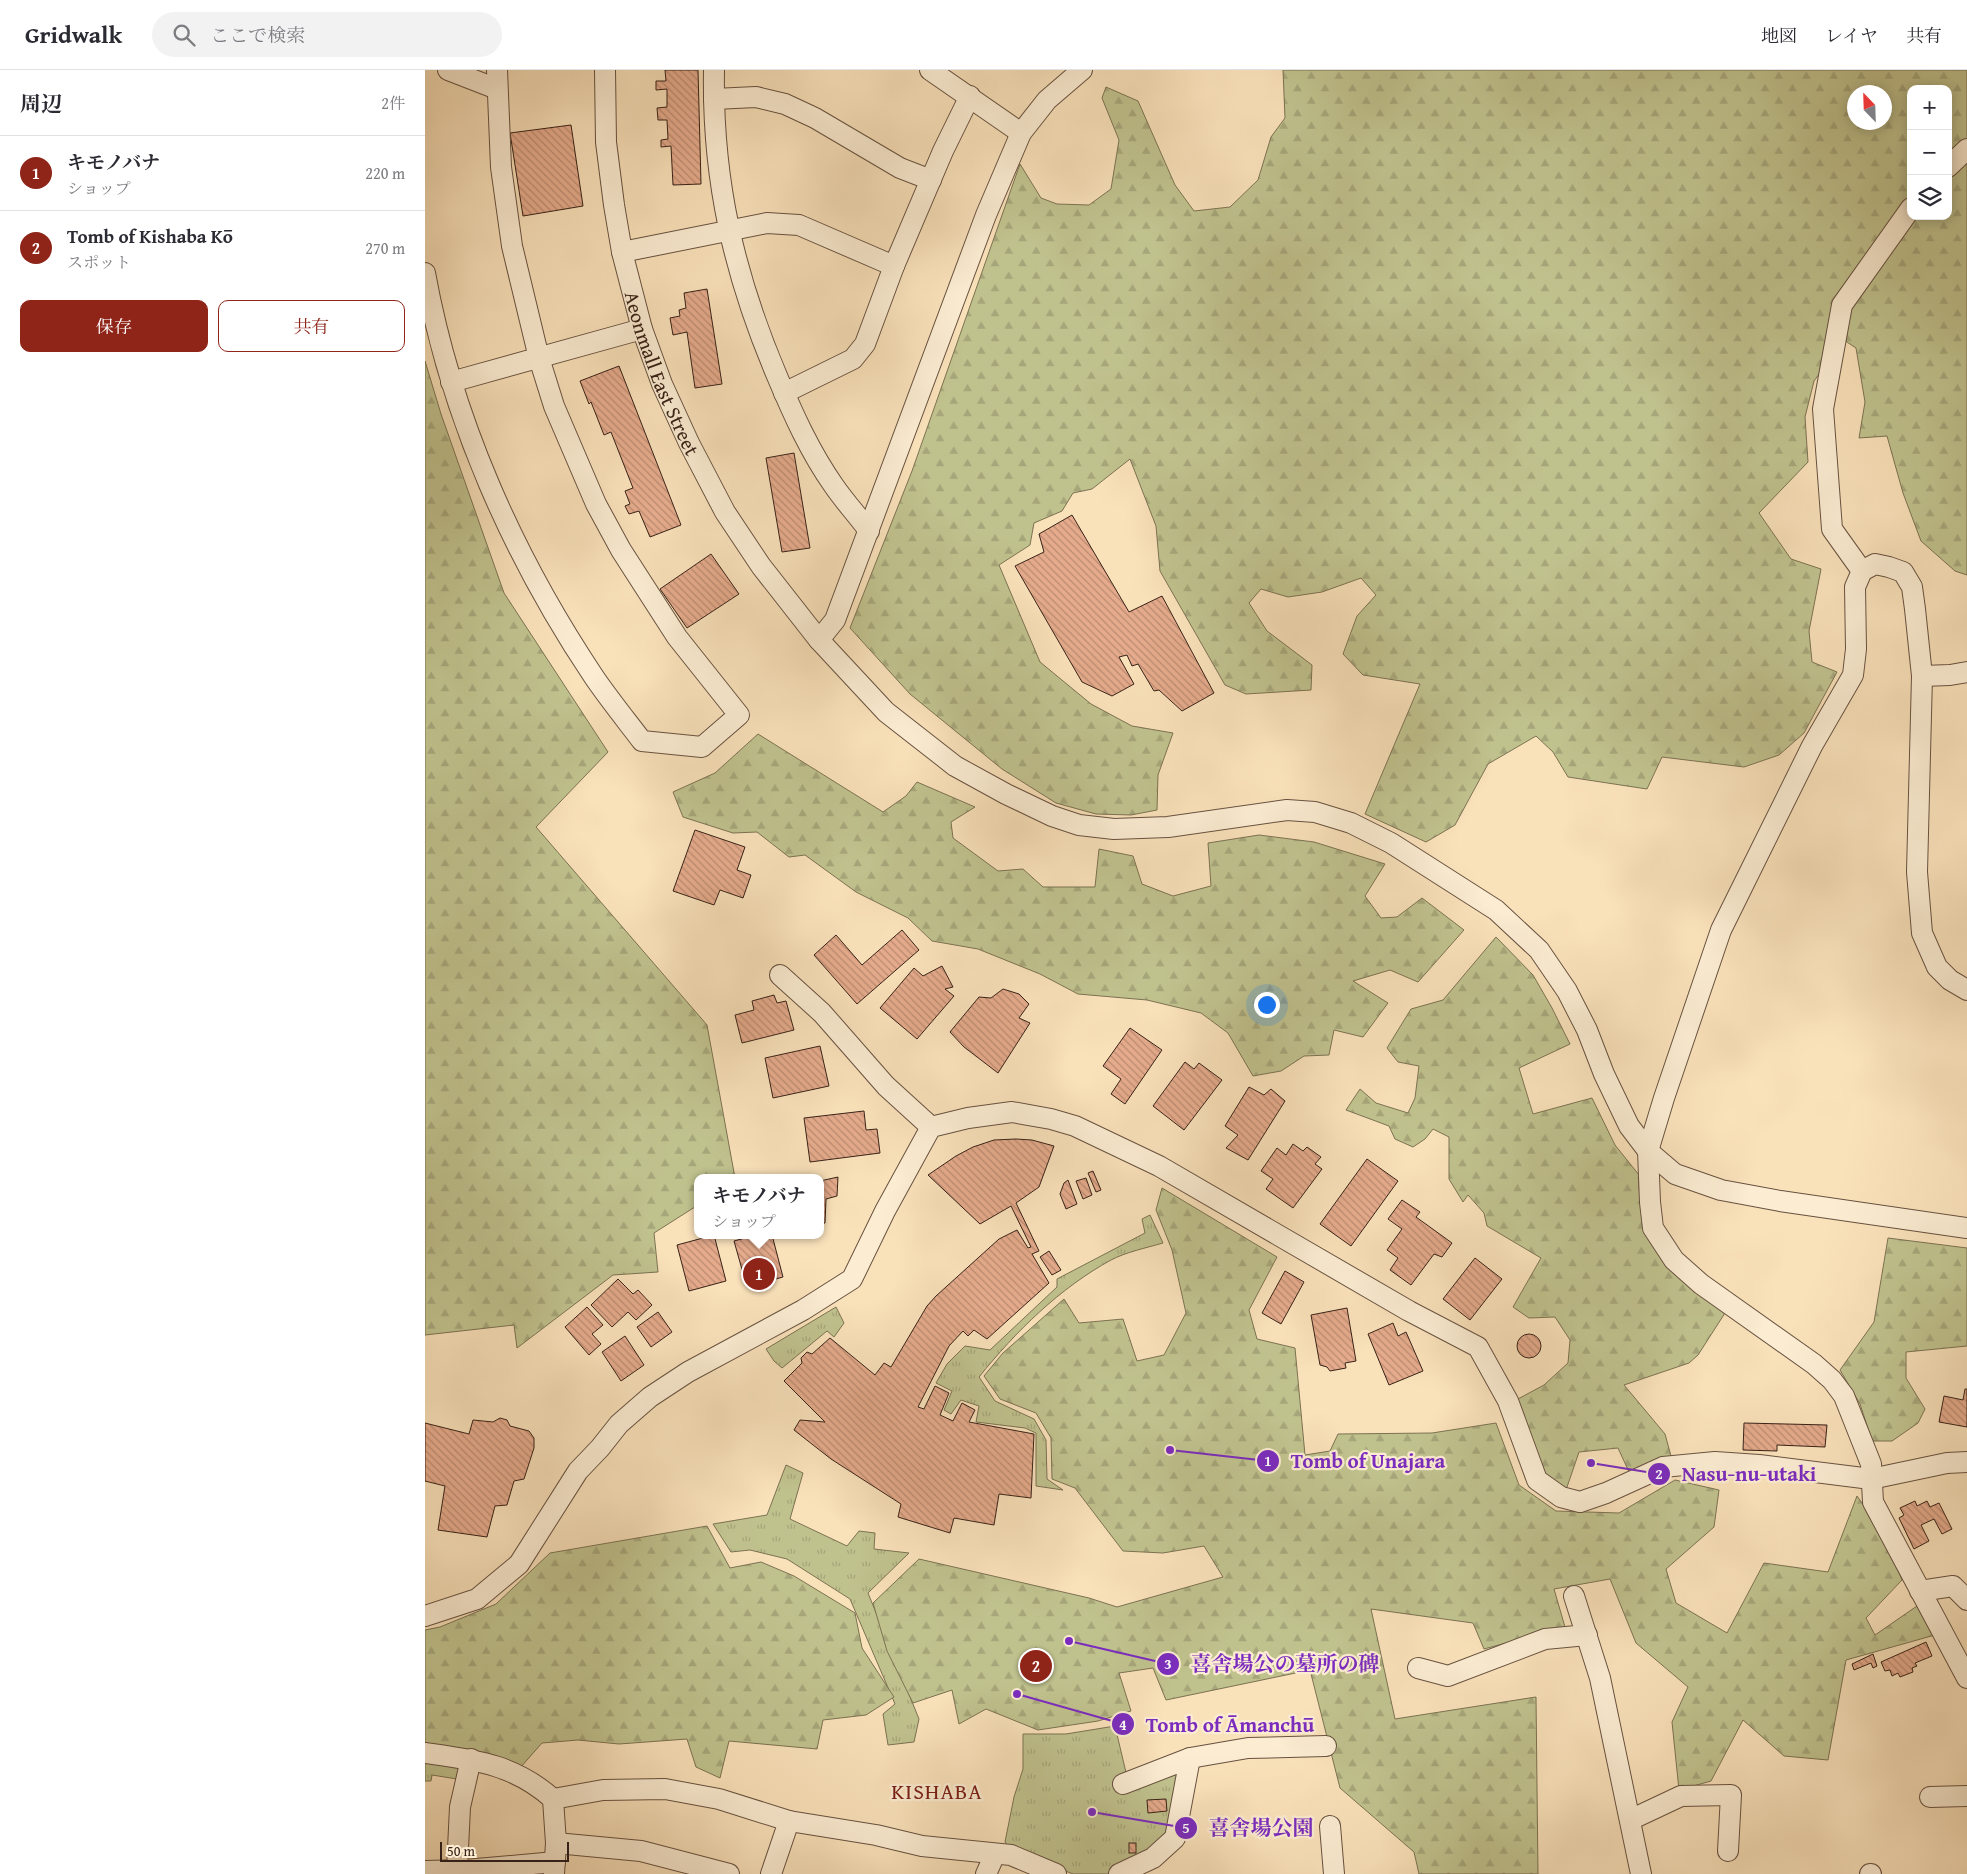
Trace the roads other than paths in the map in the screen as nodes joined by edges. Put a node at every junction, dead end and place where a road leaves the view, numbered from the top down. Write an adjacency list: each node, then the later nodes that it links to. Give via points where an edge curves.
1 (448, 70): 6 (street)
2 (605, 70): 15 (street, Aeonmall East Street, via 606,142)
3 (714, 70): 8 (street)
4 (930, 70): 7 (street)
5 (1083, 70): 9 (street, via 1047,100)
6 (497, 79): 19 (street, via 501,167 512,246)
7 (970, 96): 9 (street); 12 (street)
8 (714, 99): 12 (street, via 757,97 785,104 900,168); 14 (street, via 718,168)
9 (1021, 133): 22 (street, via 986,215)
10 (1967, 149): 11 (street)
11 (1952, 163)
12 (931, 180): 16 (street)
13 (1907, 214): 23 (street, via 1842,305 1823,409 1832,528)
14 (728, 231): 15 (street); 16 (street, via 767,223 799,225); 21 (street, via 757,328)
15 (622, 252): 18 (street, Aeonmall East Street)
16 (894, 266): 21 (street, via 871,331 853,359)
17 (425, 273): 20 (street)
18 (642, 329): 19 (street); 24 (street, Aeonmall East Street, via 662,384 725,512 761,566)
19 (539, 358): 20 (street); 20 (street, via 574,456 621,550 677,637 739,715 702,747 642,741 595,678 524,560 500,510)
20 (451, 382)
21 (784, 393): 22 (street, via 798,426 833,485)
22 (869, 531): 24 (street, via 835,620)
23 (1861, 571): 26 (street, via 1875,564 1889,567 1903,572 1912,587); 30 (street, via 1855,587 1853,675 1812,746 1721,930)
24 (819, 640): 30 (street, Aeonmall East Street, via 886,712 955,766 1053,816 1079,825 1114,829 1168,827 1287,810 1315,812 1351,823 1391,843 1496,910 1539,950 1567,990 1629,1126)
25 (1967, 672): 26 (street)
26 (1922, 676): 28 (street, via 1917,872 1922,933 1937,967)
27 (780, 975): 29 (street, via 822,1013 886,1086)
28 (1967, 990)
29 (931, 1127): 33 (street, via 1012,1112 1051,1118 1075,1126 1159,1166 1409,1311 1478,1347 1508,1402 1537,1480 1561,1497 1580,1502 1663,1467 1715,1462); 37 (street, via 852,1279 803,1310 688,1372 650,1398 619,1424 579,1471 519,1564 477,1599)
30 (1648, 1151): 31 (street, Aeonmall East Street, via 1675,1174 1721,1190); 33 (street, via 1653,1228 1674,1260 1701,1284 1832,1380 1843,1396 1871,1464)
31 (1967, 1228)
32 (1967, 1462): 33 (street, via 1947,1462)
33 (1871, 1478): 34 (street, via 1873,1502)
34 (1920, 1590): 36 (street, via 1953,1586); 40 (street)
35 (1574, 1596): 38 (street)
36 (1967, 1600)
37 (425, 1616)
38 (1587, 1635): 39 (street, via 1545,1639 1448,1676); 49 (street, via 1600,1678)
39 (1418, 1668)
40 (1967, 1678)
41 (1326, 1746): 43 (street, via 1248,1748)
42 (425, 1753): 44 (street)
43 (1190, 1758): 45 (street); 61 (street, via 1175,1838 1153,1858)
44 (471, 1759): 48 (street, via 515,1772 540,1787); 55 (street, via 460,1807)
45 (1123, 1784)
46 (1967, 1796): 47 (street)
47 (1930, 1797)
48 (553, 1800): 50 (street, via 603,1790 665,1789 719,1798); 54 (street)
49 (1630, 1820): 52 (street, via 1681,1796 1731,1795); 63 (street)
50 (789, 1821): 53 (street, via 923,1846); 58 (street)
51 (1330, 1826): 62 (street)
52 (1728, 1851)
53 (995, 1854): 59 (street); 60 (street, via 1011,1855)
54 (555, 1860): 55 (street); 57 (street, via 641,1851)
55 (457, 1870): 56 (street)
56 (425, 1871)
57 (729, 1874)
58 (771, 1874)
59 (986, 1874)
60 (1056, 1874)
61 (1119, 1874)
62 (1334, 1874)
63 (1641, 1874)

